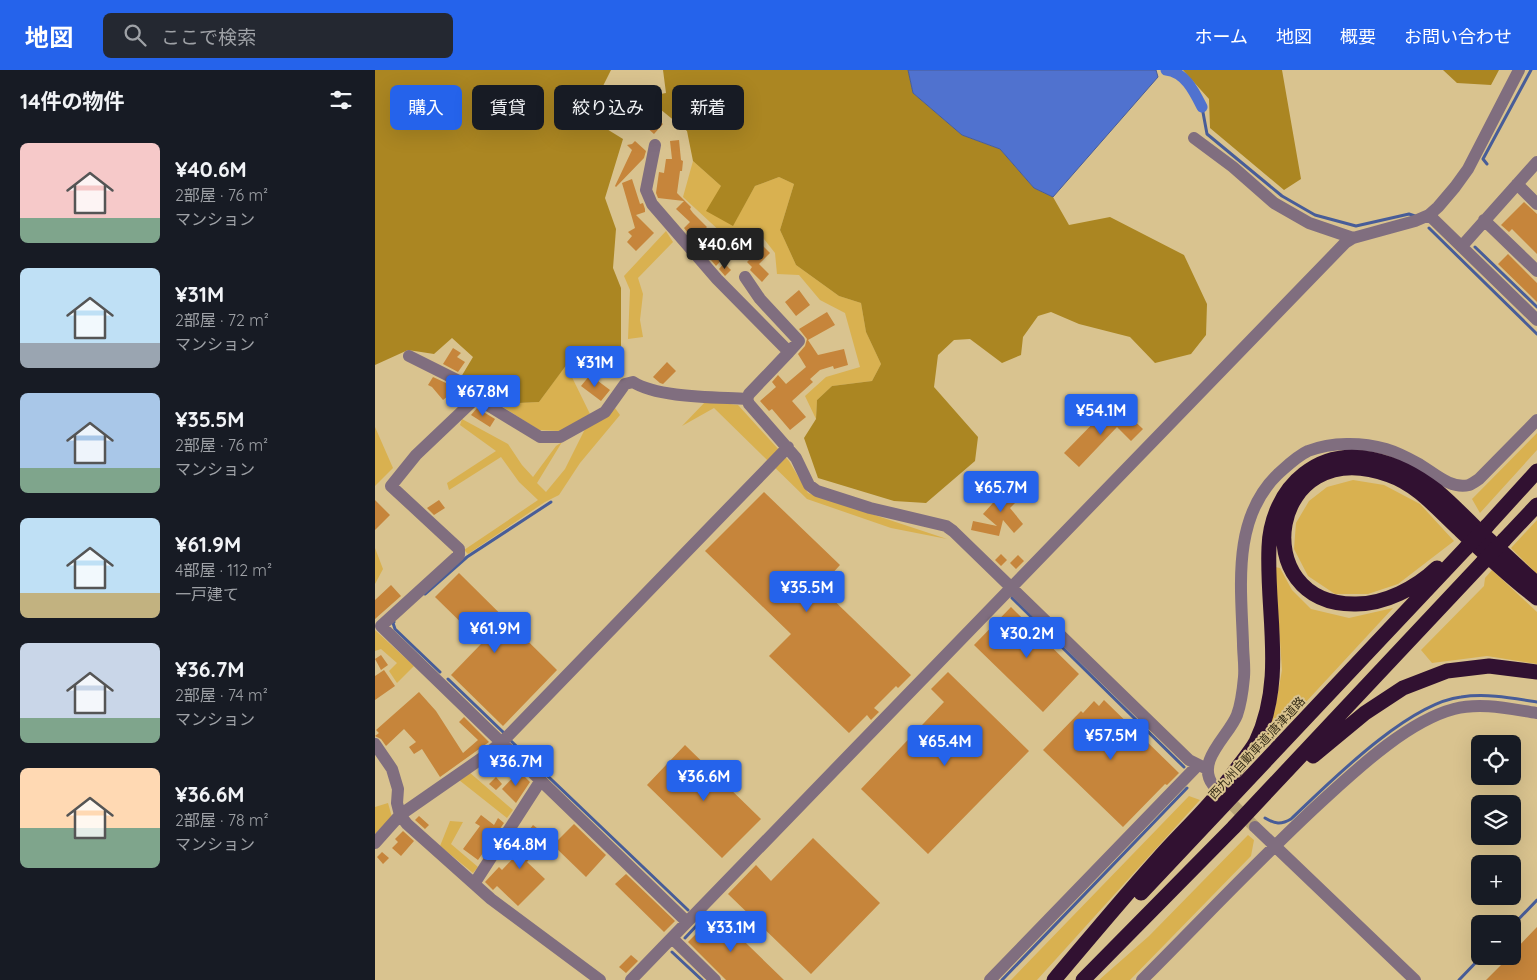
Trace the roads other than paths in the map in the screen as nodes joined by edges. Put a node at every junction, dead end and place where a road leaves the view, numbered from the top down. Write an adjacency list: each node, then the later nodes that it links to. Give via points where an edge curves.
1 (1519, 70): 7 (street, via 1467,169)
2 (1194, 138): 9 (street, via 1274,204 1309,223)
3 (655, 145): 14 (street, via 646,190 652,204 717,279)
4 (1537, 162): 5 (street)
5 (1517, 184): 6 (street); 8 (street)
6 (1537, 204)
7 (1429, 215): 9 (street); 10 (street)
8 (1485, 220): 10 (street); 11 (street)
9 (1353, 238): 24 (street)
10 (1462, 246): 13 (street)
11 (1537, 271)
12 (745, 277): 14 (street, via 760,299 799,341)
13 (1537, 320)
14 (789, 352): 17 (street)
15 (409, 356): 16 (street, via 457,380)
16 (476, 398): 17 (street, via 540,437 560,437 605,412 625,384 633,382 658,392); 26 (street, via 416,455 391,486 459,549 459,555)
17 (747, 399): 19 (street)
18 (1537, 420): 31 (street, via 1479,479 1469,485 1447,482 1416,462 1387,449 1358,444 1326,446 1306,452 1271,481 1256,504 1245,534 1241,575 1244,677 1237,714 1211,758)
19 (787, 447): 24 (street, via 809,485 817,491 870,508 946,526); 29 (street)
20 (1537, 471): 22 (highway, 西九州自動車道;唐津道路, bridge)
21 (1537, 505): 36 (highway)
22 (1466, 546): 25 (highway, via 1429,576 1395,596 1369,604 1339,604 1314,595 1295,577 1285,555 1283,535 1286,516 1295,496 1313,479 1337,469 1367,469 1390,475 1412,486); 46 (highway, 西九州自動車道;唐津道路, via 1167,866)
23 (1537, 584): 46 (highway, via 1437,491 1401,469 1369,458 1348,456 1311,468 1294,482 1273,519 1269,545 1274,652 1272,683 1255,743 1217,795 1157,859)
24 (1012, 587): 31 (street, via 1189,760); 40 (street)
25 (1537, 598)
26 (378, 627): 29 (street)
27 (1537, 672): 36 (highway, via 1489,666 1447,671 1403,688 1326,744)
28 (1537, 713): 38 (street, via 1477,706 1433,716 1395,740 1345,780)
29 (502, 742): 32 (street); 34 (street)
30 (375, 744): 34 (street, via 392,769)
31 (1202, 767): 33 (street); 45 (street)
32 (541, 780): 39 (street); 40 (street)
33 (1213, 784)
34 (400, 815): 37 (street); 39 (street)
35 (1255, 827): 38 (street)
36 (1233, 828): 47 (highway)
37 (375, 843)
38 (1275, 845): 48 (street); 49 (street)
39 (474, 884): 42 (street)
40 (687, 922): 41 (street)
41 (672, 938): 43 (street); 44 (street)
42 (600, 980)
43 (631, 980)
44 (715, 980)
45 (990, 980)
46 (1055, 980)
47 (1083, 980)
48 (1143, 980)
49 (1415, 980)

